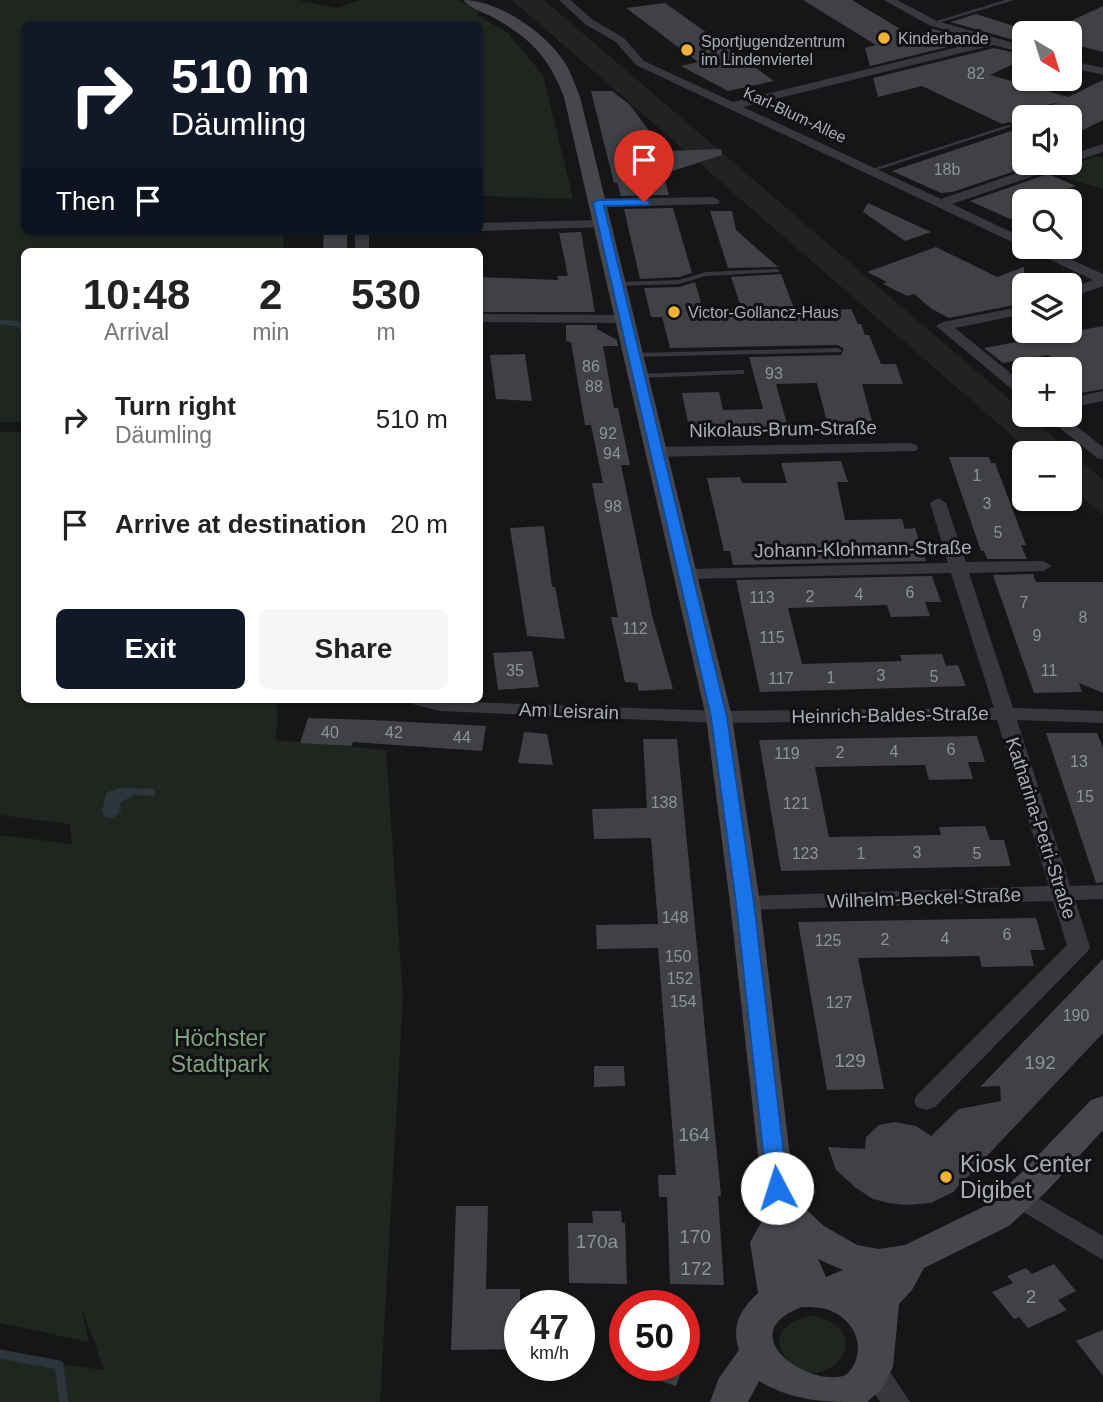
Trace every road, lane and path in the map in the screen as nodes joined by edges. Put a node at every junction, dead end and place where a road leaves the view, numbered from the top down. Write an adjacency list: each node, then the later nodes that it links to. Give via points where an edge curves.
1 (470, 0): 18 (main road, via 532,39 559,65 572,97)
2 (564, 0): 10 (street, Karl-Blum-Allee, via 589,22 621,40 640,63)
3 (889, 0): 5 (street)
4 (1010, 0): 5 (lane)
5 (933, 23): 6 (street)
6 (992, 42): 7 (street); 10 (street)
7 (1012, 47)
8 (1082, 66): 9 (street)
9 (1103, 72)
10 (733, 106): 14 (street, Karl-Blum-Allee)
11 (1010, 126): 14 (lane)
12 (1103, 148): 13 (street)
13 (1082, 155)
14 (872, 170): 17 (street, Karl-Blum-Allee)
15 (1024, 175): 17 (street)
16 (713, 201): 18 (street)
17 (943, 203): 20 (street, Karl-Blum-Allee)
18 (600, 214): 19 (street); 24 (main road)
19 (483, 227)
20 (1012, 238)
21 (1058, 259): 23 (street)
22 (777, 271): 24 (lane)
23 (1103, 280): 25 (street)
24 (616, 284): 28 (main road)
25 (1082, 289)
26 (1012, 312): 29 (street)
27 (483, 318): 28 (street)
28 (624, 319): 31 (main road)
29 (943, 326): 33 (street)
30 (838, 349): 31 (lane)
31 (635, 365): 32 (lane); 38 (main road)
32 (741, 372)
33 (1012, 382)
34 (1103, 396): 35 (street)
35 (1082, 400)
36 (1067, 427): 39 (street)
37 (911, 448): 38 (street, Nikolaus-Brum-Straße)
38 (656, 452): 43 (main road)
39 (1103, 455)
40 (938, 503): 42 (street, Katharina-Petri-Straße)
41 (1043, 566): 42 (street, Johann-Klohmann-Straße)
42 (959, 568): 43 (street, Johann-Klohmann-Straße); 45 (street, Katharina-Petri-Straße)
43 (684, 573): 46 (main road)
44 (432, 703): 46 (street, Am Leisrain)
45 (1005, 714): 46 (street, Heinrich-Baldes-Straße); 47 (street, Heinrich-Baldes-Straße); 49 (street, Katharina-Petri-Straße)
46 (719, 717): 50 (main road)
47 (1103, 717)
48 (1103, 892): 49 (street, Wilhelm-Beckel-Straße)
49 (1062, 894): 50 (street, Wilhelm-Beckel-Straße); 51 (street, Katharina-Petri-Straße, via 1079,947)
50 (745, 903): 54 (main road)
51 (926, 1101)
52 (1103, 1109): 53 (main road)
53 (1019, 1197): 55 (street); 56 (main road, via 997,1216)
54 (778, 1215): 56 (main road, via 819,1244 859,1262); 57 (main road); 58 (main road, via 768,1242)
55 (1103, 1249)
56 (895, 1261): 57 (main road); 59 (main road, via 899,1280 881,1298)
57 (820, 1292): 58 (main road); 59 (main road, via 842,1299 870,1322)
58 (777, 1299): 60 (main road, via 758,1318 752,1343)
59 (875, 1354): 62 (main road, via 859,1388); 64 (street)
60 (755, 1357): 61 (main road, via 777,1384); 63 (main road)
61 (782, 1398): 62 (main road)
62 (839, 1400)
63 (729, 1402)
64 (896, 1402)

